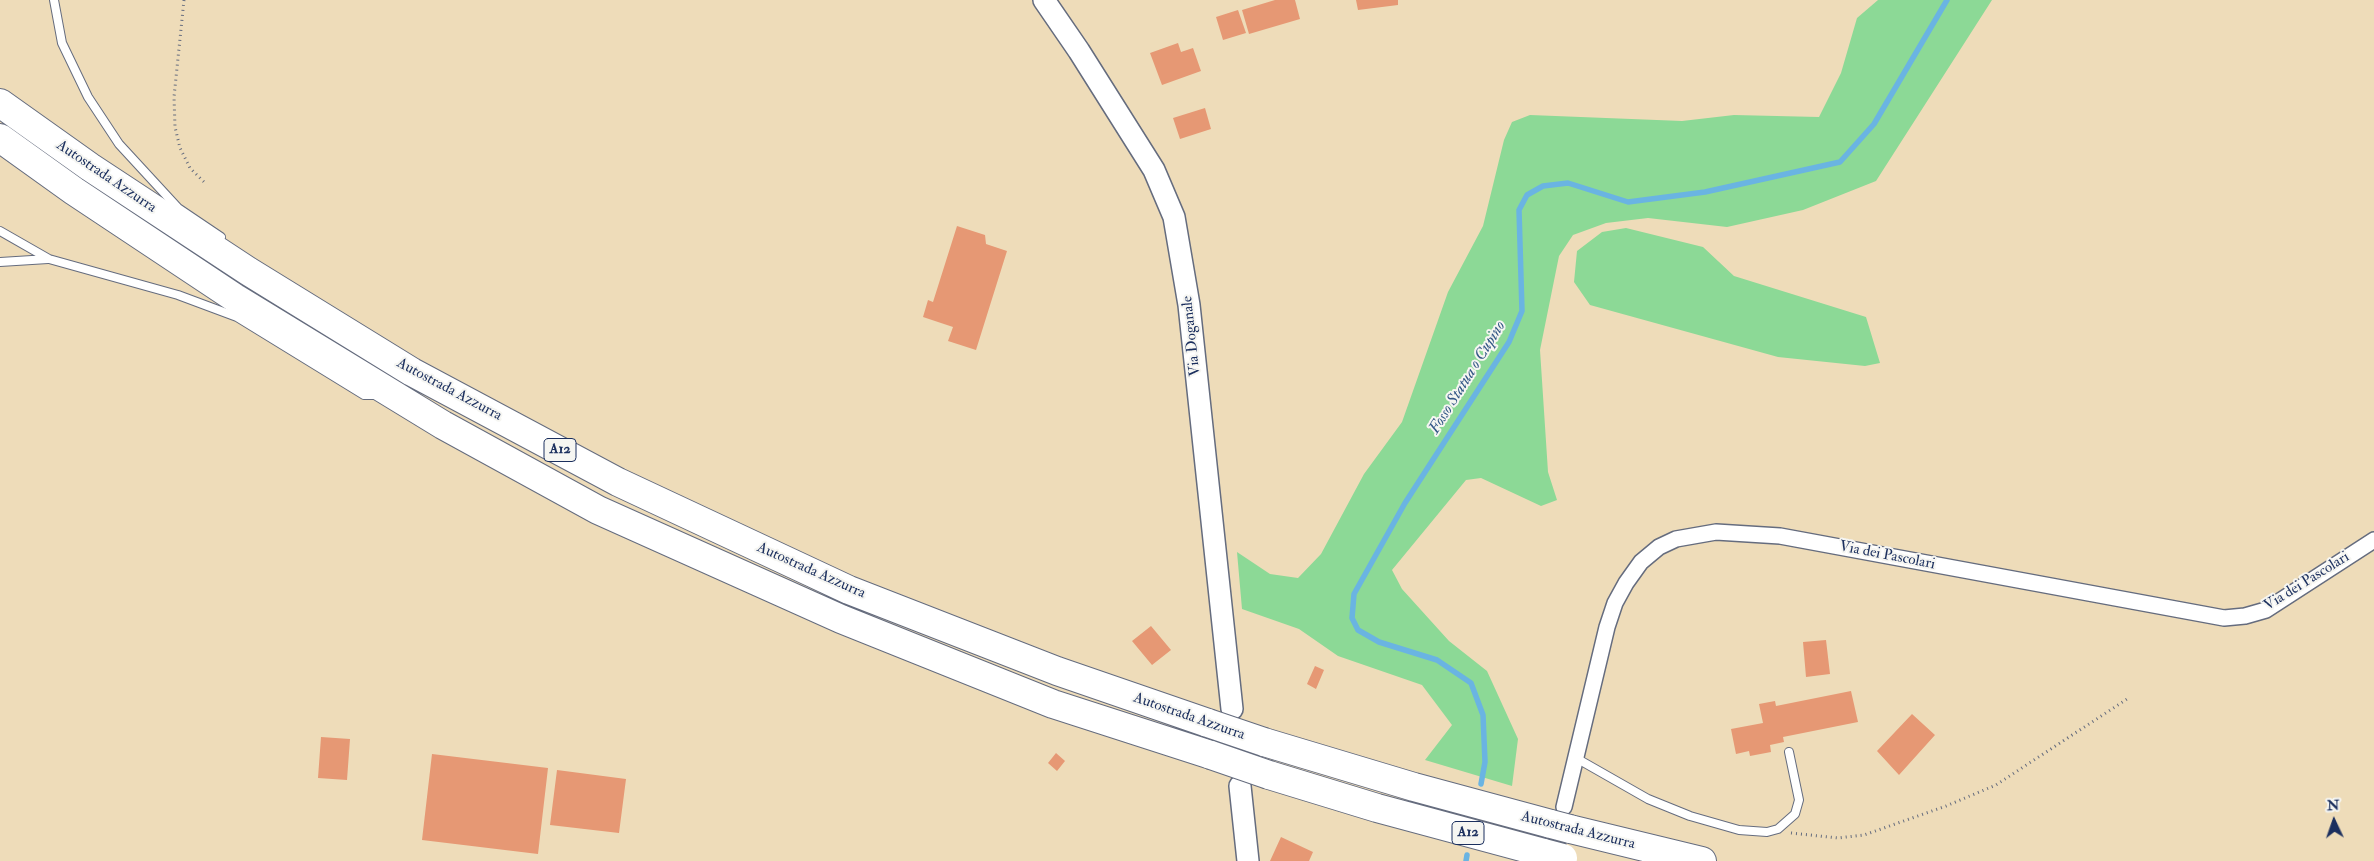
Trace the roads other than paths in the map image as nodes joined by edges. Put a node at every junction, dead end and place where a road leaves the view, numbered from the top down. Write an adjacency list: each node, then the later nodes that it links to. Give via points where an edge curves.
1 (54, 0): 6 (lane, via 62,43 88,97 119,144 178,208)
2 (1044, 0): 11 (main road, Via Doganale, via 1154,170 1174,217 1188,305)
3 (0, 103): 15 (highway, Autostrada Azzurra / A12, bridge, via 240,266 407,364 618,482 849,590 1058,671 1264,742 1414,787)
4 (0, 138): 9 (highway, Autostrada Azzurra / A12, via 235,298)
5 (0, 231): 7 (lane)
6 (226, 241)
7 (49, 259): 8 (lane); 9 (lane, via 178,295 237,317 364,395)
8 (0, 262)
9 (392, 394): 16 (highway, Autostrada Azzurra / A12, bridge, via 598,510 841,619 1053,704 1268,775)
10 (2374, 540): 13 (street, Via dei Pascolari, via 2266,610 2224,618 1780,536 1726,532 1684,536 1648,556 1618,596 1607,627)
11 (1232, 709)
12 (1789, 752): 13 (lane, via 1799,800 1795,814 1778,829 1767,832 1739,830 1690,816 1648,799)
13 (1576, 758): 15 (street, Via dei Pascolari)
14 (1240, 786): 17 (main road)
15 (1554, 820): 18 (highway, Autostrada Azzurra / A12)
16 (1553, 855)
17 (1248, 861)
18 (1702, 861)

